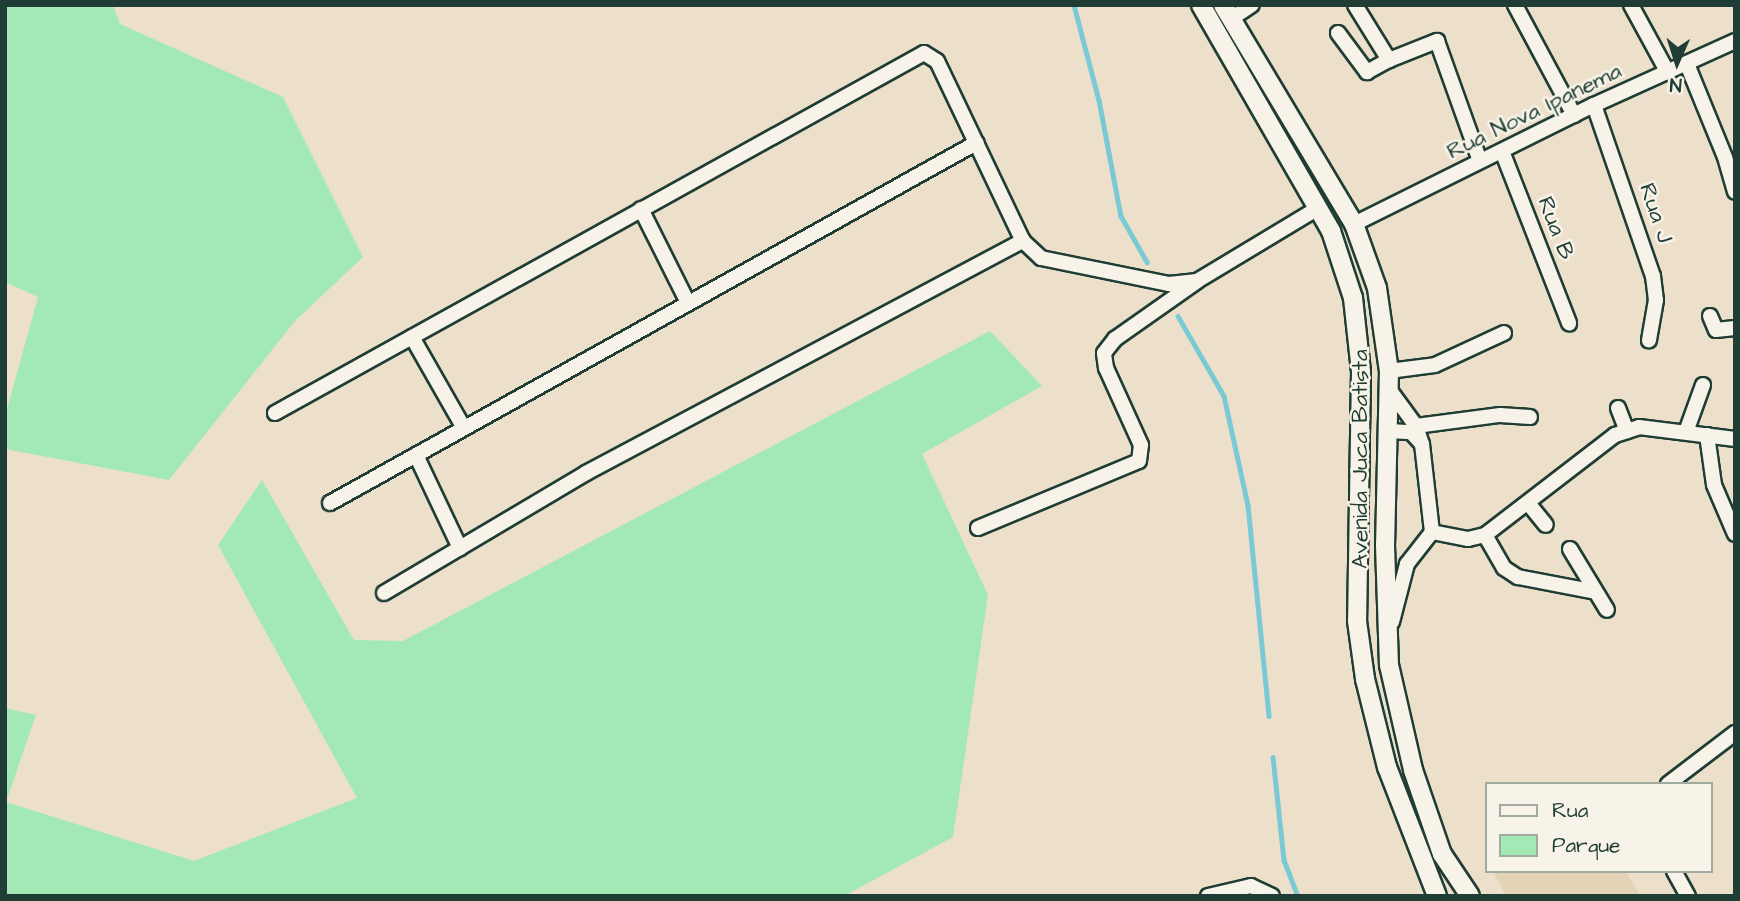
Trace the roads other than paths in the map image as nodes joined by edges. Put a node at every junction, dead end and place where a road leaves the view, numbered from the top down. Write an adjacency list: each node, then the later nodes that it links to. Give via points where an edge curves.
1 (1201, 5): 18 (main road, Avenida Juca Batista)
2 (1252, 5): 6 (street)
3 (1355, 5): 9 (street)
4 (1515, 5): 13 (street)
5 (1630, 5): 11 (street)
6 (1227, 12): 20 (main road, Avenida Juca Batista)
7 (1338, 33): 9 (street, via 1367,72)
8 (1735, 41): 10 (street, Rua Nova Ipanema)
9 (1389, 60): 16 (street, via 1437,41)
10 (1686, 64): 11 (street, Rua Nova Ipanema); 17 (street)
11 (1668, 73): 12 (street, Rua Nova Ipanema)
12 (1594, 105): 13 (street, Rua Nova Ipanema); 29 (street, Rua J, via 1653,276 1656,300)
13 (1574, 115): 15 (street, Rua Nova Ipanema)
14 (976, 143): 19 (street, via 937,61 924,53); 21 (street); 23 (street)
15 (1502, 151): 16 (street, Rua Nova Ipanema); 25 (street, Rua B)
16 (1480, 161): 20 (street, Rua Nova Ipanema)
17 (1735, 192)
18 (1318, 208): 22 (street); 44 (main road, Avenida Juca Batista, via 1331,231 1353,298 1361,372)
19 (641, 209): 23 (street); 28 (street)
20 (1354, 224): 30 (main road, Avenida Juca Batista, via 1377,288)
21 (1023, 241): 22 (street, via 1041,258 1101,274 1169,284); 53 (street, via 586,473)
22 (1197, 281): 49 (street, via 1115,339 1104,353 1106,368 1141,445 1139,461)
23 (688, 303): 36 (street)
24 (1710, 316): 26 (street, via 1716,330)
25 (1569, 323)
26 (1735, 328)
27 (1504, 333): 30 (street, via 1436,365)
28 (412, 337): 33 (street); 36 (street)
29 (1649, 340)
30 (1389, 380): 35 (street); 37 (main road, Avenida Juca Batista)
31 (1703, 385): 39 (street)
32 (1618, 408): 38 (street)
33 (275, 413)
34 (1530, 417): 35 (street, via 1500,415)
35 (1416, 426): 42 (street)
36 (464, 428): 43 (street)
37 (1389, 431): 42 (street, via 1411,432); 44 (main road); 59 (main road, Avenida Juca Batista)
38 (1627, 431): 39 (street, via 1639,427); 46 (street, via 1615,435)
39 (1686, 432): 40 (street)
40 (1707, 436): 41 (street); 47 (street, via 1714,485)
41 (1735, 439)
42 (1422, 444): 50 (street)
43 (416, 454): 45 (street); 53 (street)
44 (1358, 459): 58 (main road, Avenida Juca Batista)
45 (330, 503)
46 (1528, 503): 48 (street); 52 (street)
47 (1729, 508): 51 (street)
48 (1546, 525)
49 (978, 528)
50 (1432, 532): 52 (street, via 1460,539); 59 (street, via 1408,564)
51 (1735, 534)
52 (1485, 536): 55 (street, via 1504,569 1518,577)
53 (460, 548): 56 (street)
54 (1570, 549): 55 (street)
55 (1596, 592): 57 (street)
56 (384, 593)
57 (1606, 610)
58 (1357, 621): 59 (main road, via 1371,639); 65 (main road, Avenida Juca Batista, via 1365,679 1387,767)
59 (1387, 640): 66 (main road, Avenida Juca Batista, via 1413,770 1442,854)
60 (1735, 733): 61 (street)
61 (1671, 782)
62 (1675, 873): 67 (street)
63 (1208, 896): 64 (street, via 1251,886)
64 (1272, 896)
65 (1437, 896)
66 (1470, 896)
67 (1688, 896)

